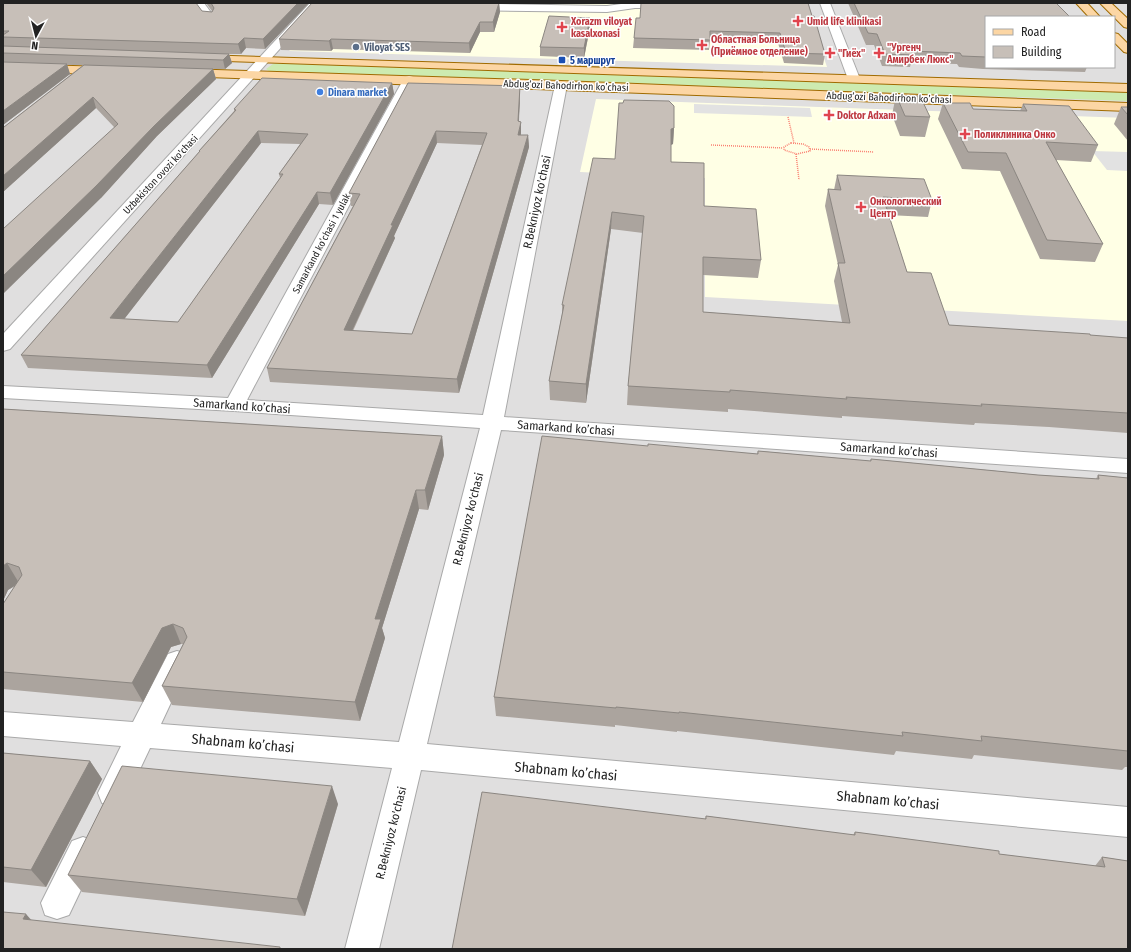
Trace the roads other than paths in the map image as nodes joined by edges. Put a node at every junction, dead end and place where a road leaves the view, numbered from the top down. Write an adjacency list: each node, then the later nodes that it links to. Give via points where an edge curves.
1 (199, 3): 9 (street)
2 (316, 3): 14 (street, Uzbekiston ovozi ko'chasi)
3 (452, 3): 4 (street, via 464,7 601,10)
4 (662, 3)
5 (825, 3): 20 (street)
6 (1081, 3): 8 (main road)
7 (1105, 3): 10 (main road)
8 (1094, 16)
9 (210, 18)
10 (1128, 24)
11 (1115, 37): 12 (main road)
12 (1128, 50)
13 (186, 57): 14 (main road, Abdug’ozi Bahodirhon ko’chasi)
14 (265, 60): 19 (street, Uzbekiston ovozi ko'chasi); 20 (main road, Abdug’ozi Bahodirhon ko’chasi)
15 (3, 67): 16 (main road)
16 (84, 70): 17 (main road); 21 (street)
17 (123, 71)
18 (171, 73): 19 (main road, Abdug’ozi Bahodirhon ko’chasi)
19 (251, 76): 22 (main road, Abdug’ozi Bahodirhon ko’chasi); 26 (street, Uzbekiston ovozi ko'chasi)
20 (854, 79): 24 (main road, Abdug’ozi Bahodirhon ko’chasi)
21 (71, 80)
22 (409, 80): 23 (main road, Abdug’ozi Bahodirhon ko’chasi); 28 (street, Samarkand ko’chasi 1 yulak)
23 (561, 85): 25 (main road, Abdug’ozi Bahodirhon ko’chasi); 29 (street, R.Bekniyoz ko'chasi)
24 (1128, 88)
25 (1128, 106)
26 (3, 345)
27 (3, 392): 28 (street, Samarkand ko’chasi)
28 (234, 405): 29 (street, Samarkand ko’chasi)
29 (492, 423): 30 (street, Samarkand ko’chasi); 34 (street, R.Bekniyoz ko'chasi)
30 (1128, 466)
31 (180, 656): 33 (street)
32 (3, 724): 33 (street, Shabnam ko’chasi)
33 (142, 735): 34 (street, Shabnam ko’chasi); 36 (street)
34 (410, 756): 35 (street, Shabnam ko’chasi); 37 (street, R.Bekniyoz ko'chasi)
35 (1128, 822)
36 (57, 903)
37 (362, 949)

